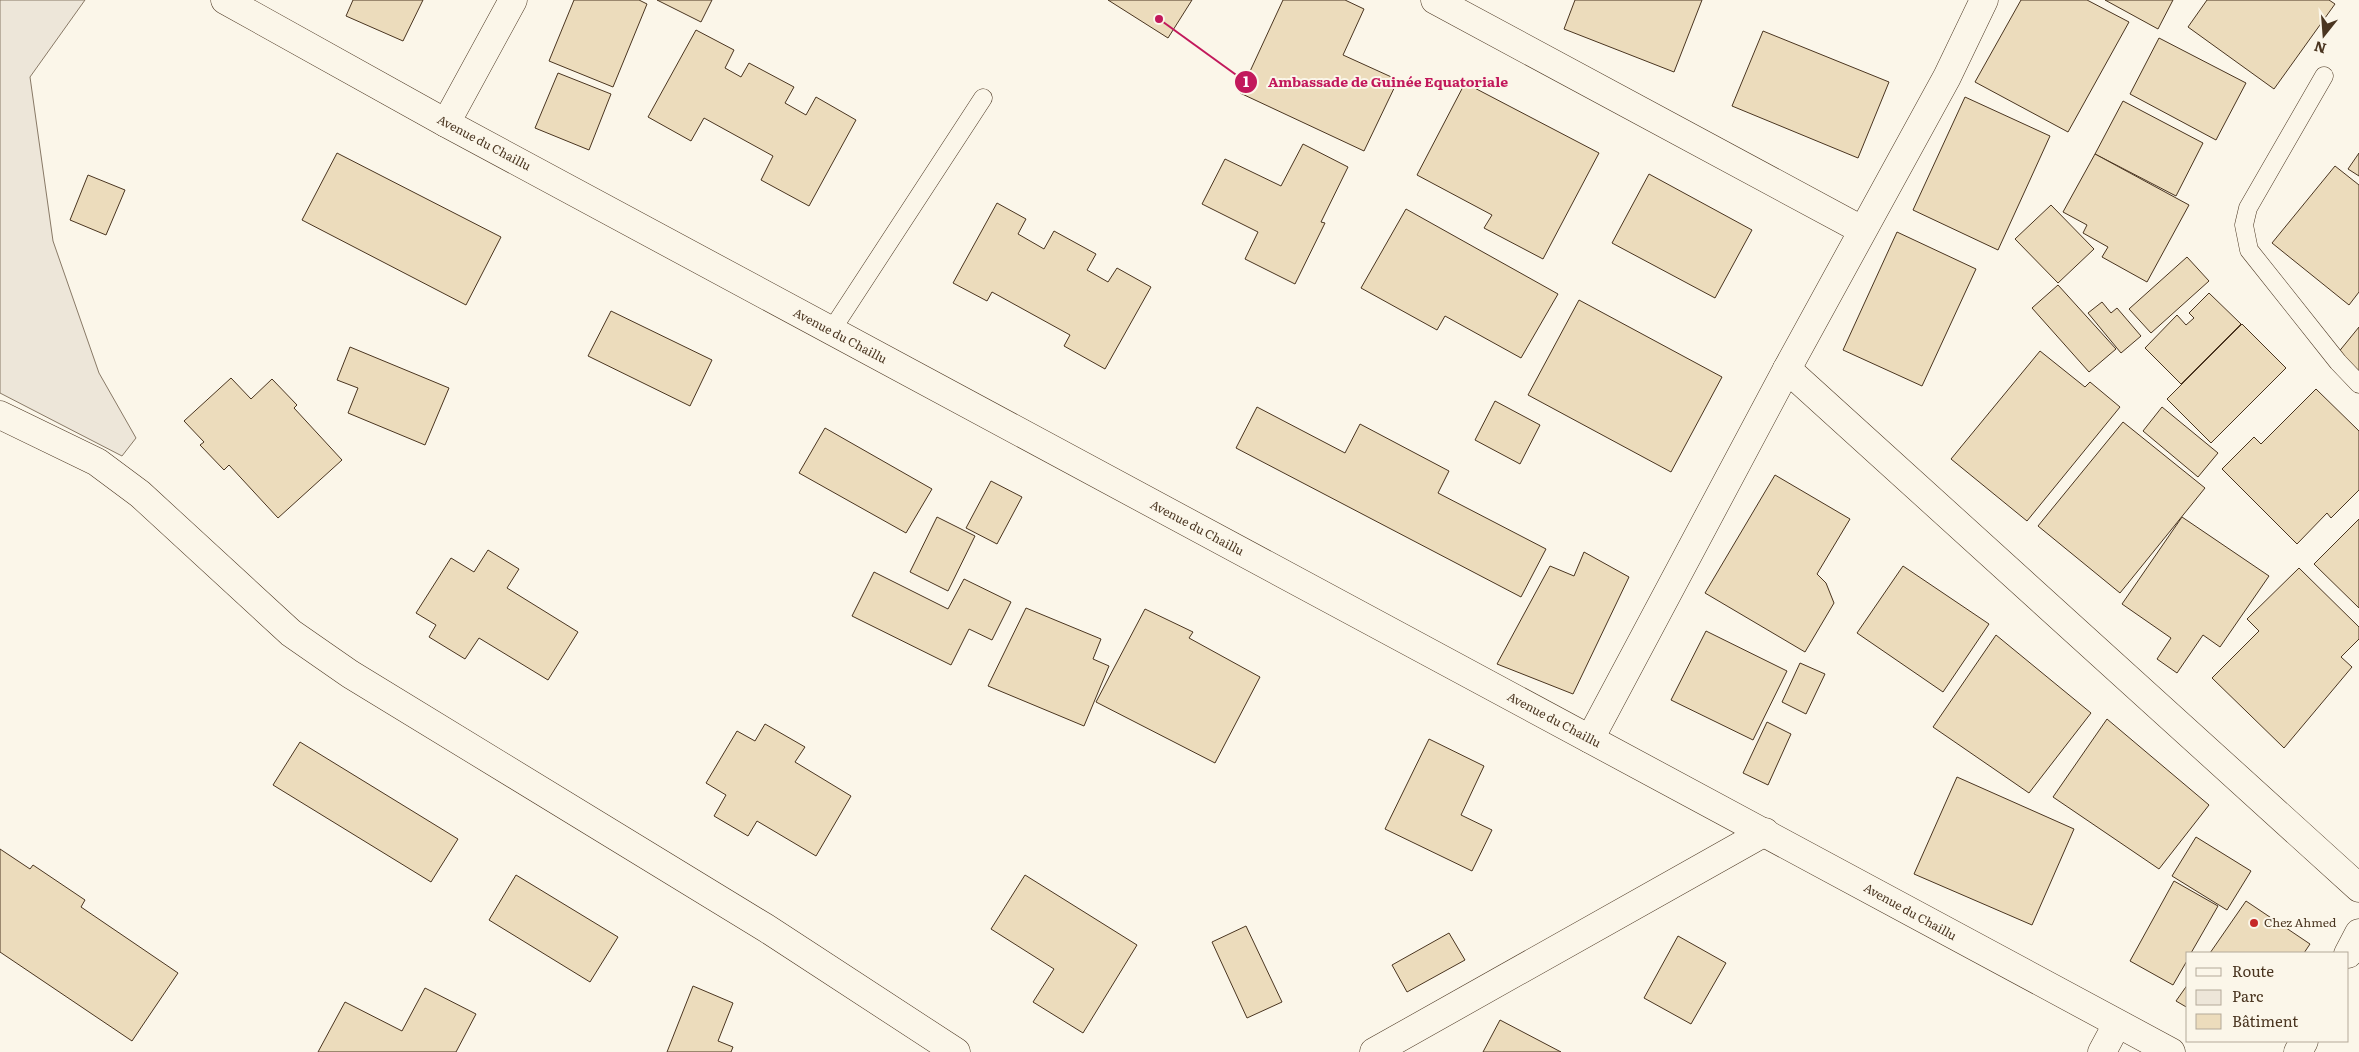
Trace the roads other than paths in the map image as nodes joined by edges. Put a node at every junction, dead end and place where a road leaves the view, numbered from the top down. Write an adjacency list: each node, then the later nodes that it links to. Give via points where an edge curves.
1 (225, 0): 7 (street, Avenue du Chaillu)
2 (513, 0): 7 (street)
3 (1435, 0): 8 (street)
4 (1984, 0): 8 (street)
5 (2324, 76): 11 (lane, via 2248,208 2244,224 2249,250)
6 (983, 98): 9 (lane)
7 (446, 123): 9 (street, Avenue du Chaillu)
8 (1862, 230): 10 (street)
9 (831, 331): 13 (street, Avenue du Chaillu)
10 (1787, 369): 13 (street); 15 (street)
11 (2359, 384)
12 (0, 415): 19 (street, via 97,462 140,494 291,633 350,674 766,928)
13 (1590, 739): 14 (street, Avenue du Chaillu)
14 (1765, 832): 18 (street, Avenue du Chaillu); 20 (street)
15 (2359, 888)
16 (2359, 933): 17 (street)
17 (2349, 952)
18 (2117, 1024): 21 (street); 22 (street, Avenue du Chaillu)
19 (956, 1052)
20 (1374, 1052)
21 (2102, 1052)
22 (2171, 1052)

